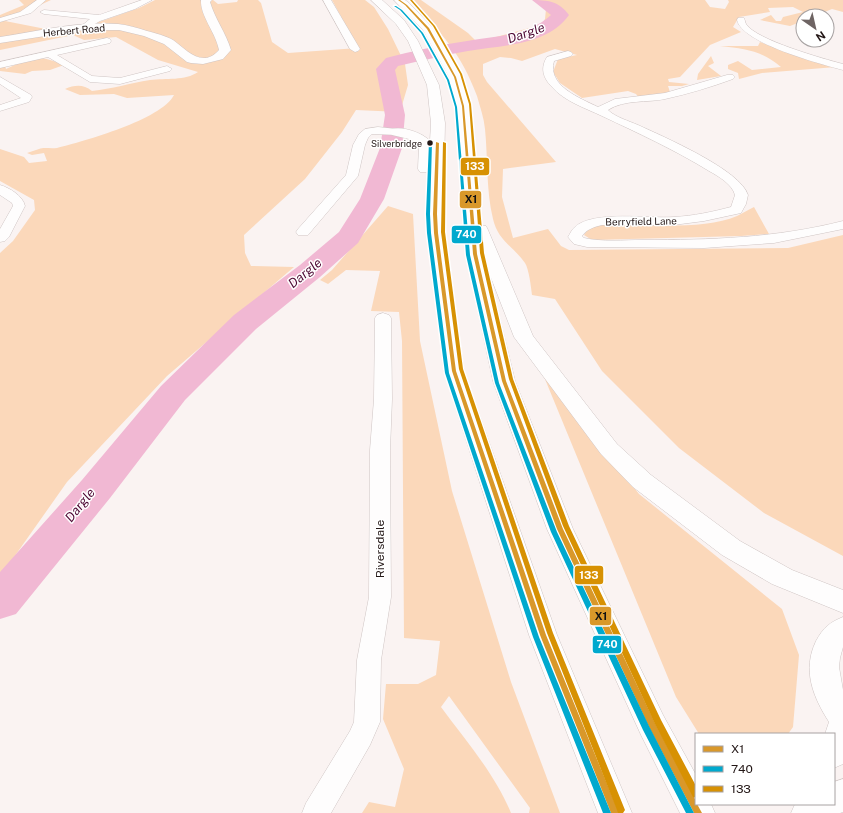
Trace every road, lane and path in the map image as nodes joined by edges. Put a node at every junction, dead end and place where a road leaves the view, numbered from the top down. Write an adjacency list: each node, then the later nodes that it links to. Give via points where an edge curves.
1 (42, 0): 9 (street, via 36,7)
2 (148, 0): 8 (street)
3 (207, 0): 11 (main road, Herbert Road, via 205,1 211,20 225,50 219,57 204,61 191,60 168,42 148,34 119,27)
4 (327, 0): 16 (street)
5 (376, 0): 19 (main road, via 400,22)
6 (398, 0): 19 (main road, via 428,29)
7 (44, 12): 8 (street)
8 (102, 18): 11 (street)
9 (0, 20)
10 (741, 20): 21 (street, via 748,31 761,38)
11 (84, 27): 13 (main road, Herbert Road)
12 (77, 39): 15 (street)
13 (0, 40)
14 (107, 41): 15 (street)
15 (88, 45): 17 (street)
16 (355, 49)
17 (49, 54): 20 (street); 22 (street, via 95,80 120,81)
18 (568, 54): 26 (street, Berryfield Lane, via 550,59 546,65 553,83 563,92)
19 (430, 58): 27 (main road, via 421,76 427,125 416,130); 29 (main road, via 455,77 463,106); 33 (main road, via 438,123 435,214)
20 (0, 65)
21 (843, 67)
22 (167, 69)
23 (730, 77): 26 (street, via 663,96 613,103 602,108)
24 (0, 80): 25 (street, via 27,97 25,100)
25 (0, 108)
26 (606, 114): 30 (street, Berryfield Lane, via 716,170 735,183 741,192 741,200 736,210 709,217 670,221 606,220 590,224 576,233 575,237 579,241 605,244 710,244 774,239)
27 (390, 132): 31 (street, via 369,131 363,136 358,145 352,176); 33 (main road, via 423,141 427,147 425,241 427,249)
28 (0, 190): 32 (street, via 18,201 19,206)
29 (470, 204): 35 (main road, via 524,337 609,449 642,481 731,548 782,577); 44 (main road, via 475,254 504,381 560,529 652,725)
30 (843, 225)
31 (302, 232)
32 (0, 238)
33 (439, 261): 43 (main road, via 454,371 543,635)
34 (383, 318): 42 (street, Riversdale, via 380,597 369,660 367,722 361,737)
35 (843, 602)
36 (843, 629): 37 (main road, via 836,633 826,650 823,671 830,695)
37 (843, 716)
38 (843, 727): 39 (main road)
39 (835, 750)
40 (800, 805): 45 (main road)
41 (822, 805): 46 (main road)
42 (316, 813)
43 (615, 813)
44 (698, 813)
45 (794, 813)
46 (808, 813)

